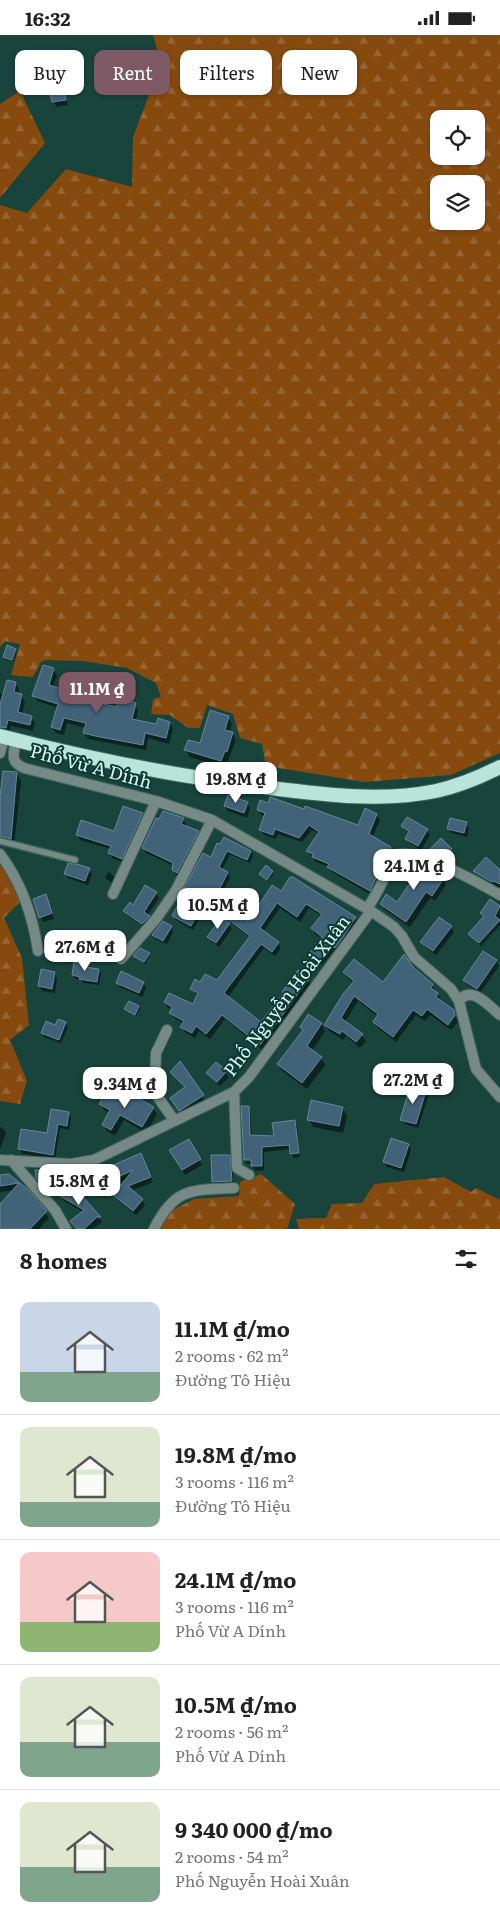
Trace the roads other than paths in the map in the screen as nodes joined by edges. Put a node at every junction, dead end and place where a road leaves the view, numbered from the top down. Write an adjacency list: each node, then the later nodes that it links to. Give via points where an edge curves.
1 (6, 737): 2 (street); 3 (highway, via 197,778 289,791 364,797 437,791 473,780); 4 (street, Phố Vừ A Dính, via 13,759 24,768)
2 (0, 753)
3 (500, 767)
4 (156, 801): 5 (street, Phố Vừ A Dính); 9 (street)
5 (212, 820): 11 (street, Phố Vừ A Dính); 13 (street, via 176,890)
6 (0, 841): 8 (lane)
7 (0, 854): 12 (street, via 16,880 34,921)
8 (75, 860)
9 (113, 894)
10 (500, 895): 11 (street, Phố Nguyễn Hoài Xuân, via 417,854 405,853 396,855 392,860)
11 (369, 910): 14 (street, Phố Vừ A Dính, via 394,927 414,957 451,989); 17 (street, Phố Nguyễn Hoài Xuân, via 249,1077)
12 (38, 951)
13 (121, 959)
14 (459, 1001): 15 (street, via 468,994 479,997); 18 (street, Phố Vừ A Dính, via 476,1069)
15 (500, 1015)
16 (167, 1030): 19 (street, via 156,1053 155,1080 157,1096)
17 (234, 1092): 19 (street, Phố Nguyễn Hoài Xuân); 22 (street, via 237,1168)
18 (500, 1097)
19 (174, 1120): 21 (street, Phố Nguyễn Hoài Xuân, via 94,1160 71,1164)
20 (0, 1160): 21 (street, Phố Nguyễn Hoài Xuân)
21 (11, 1160): 24 (street, via 55,1210)
22 (249, 1175)
23 (234, 1188): 25 (street, via 196,1190 181,1195 169,1205)
24 (66, 1229)
25 (154, 1229)

